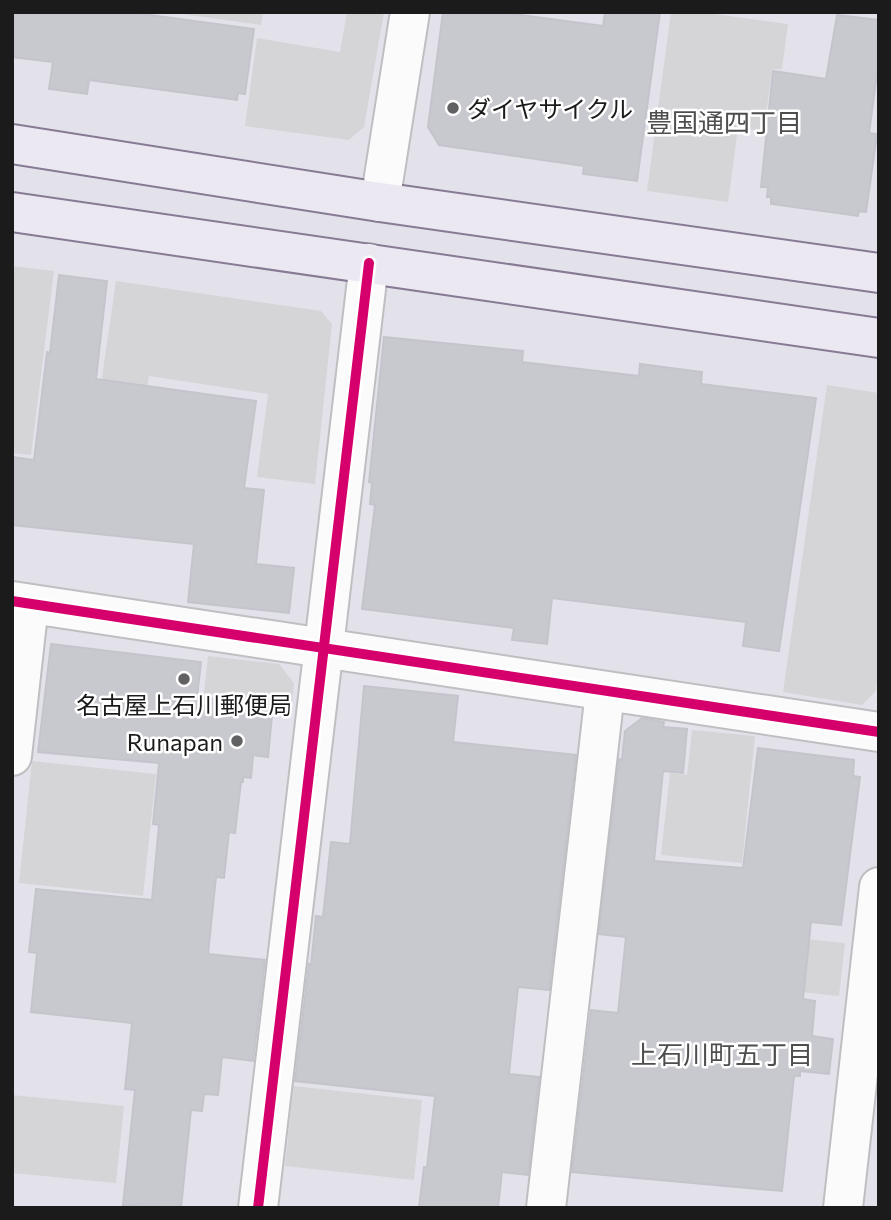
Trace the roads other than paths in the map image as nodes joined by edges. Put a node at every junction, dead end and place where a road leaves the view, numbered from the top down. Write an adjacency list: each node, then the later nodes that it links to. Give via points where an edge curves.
1 (410, 12): 3 (street)
2 (12, 145): 3 (street)
3 (380, 202): 6 (street)
4 (12, 212): 5 (street)
5 (369, 263): 7 (street); 9 (street)
6 (879, 273)
7 (879, 338)
8 (21, 603): 9 (street); 12 (street)
9 (324, 648): 10 (street); 14 (street)
10 (605, 692): 11 (street); 15 (street)
11 (879, 732)
12 (12, 756)
13 (879, 887): 16 (street)
14 (258, 1208)
15 (546, 1208)
16 (843, 1208)

